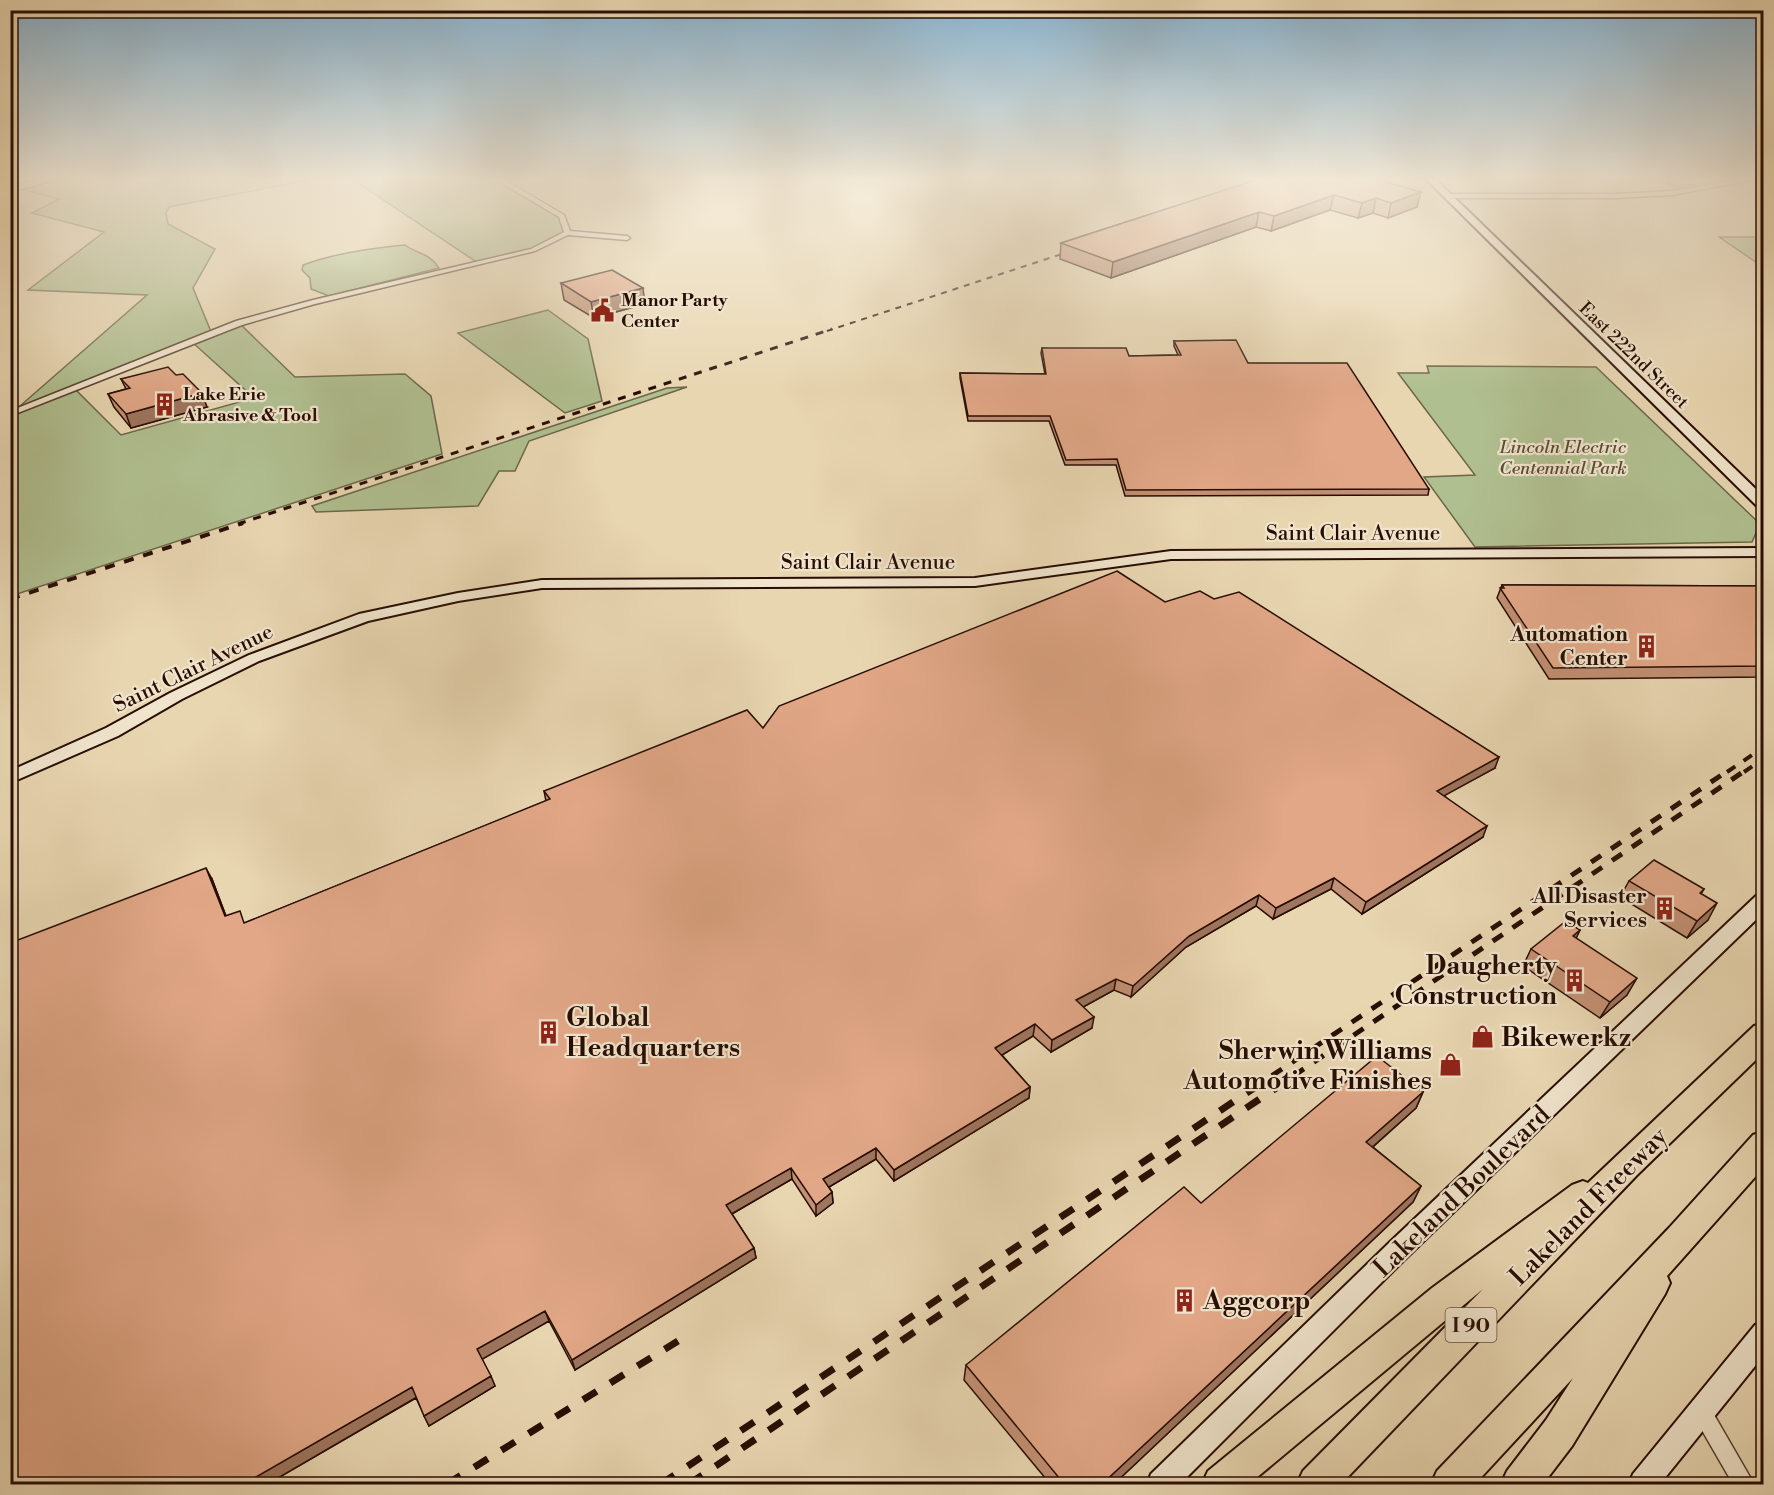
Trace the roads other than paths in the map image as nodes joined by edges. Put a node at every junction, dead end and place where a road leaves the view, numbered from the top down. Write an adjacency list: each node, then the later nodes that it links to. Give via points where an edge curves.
1 (535, 249): 3 (street, via 312,302 239,324)
2 (1502, 249): 4 (street, East 222nd Street)
3 (10, 414)
4 (1764, 505)
5 (1764, 552): 6 (street, Saint Clair Avenue, via 1170,555 975,582 542,584 364,617 254,658 112,732)
6 (10, 778)
7 (1764, 900): 14 (street, Lakeland Boulevard, via 1397,1251)
8 (1764, 1034): 10 (highway, Lakeland Freeway / I 90)
9 (1764, 1144): 11 (highway)
10 (1626, 1166): 15 (highway, via 1527,1234); 16 (highway, Lakeland Freeway / I 90)
11 (1680, 1239): 17 (highway); 18 (highway, via 1559,1433)
12 (1764, 1334): 13 (street)
13 (1702, 1413): 19 (street); 20 (street)
14 (1161, 1485)
15 (1221, 1485)
16 (1316, 1485)
17 (1450, 1485)
18 (1520, 1485)
19 (1643, 1485)
20 (1744, 1485)

